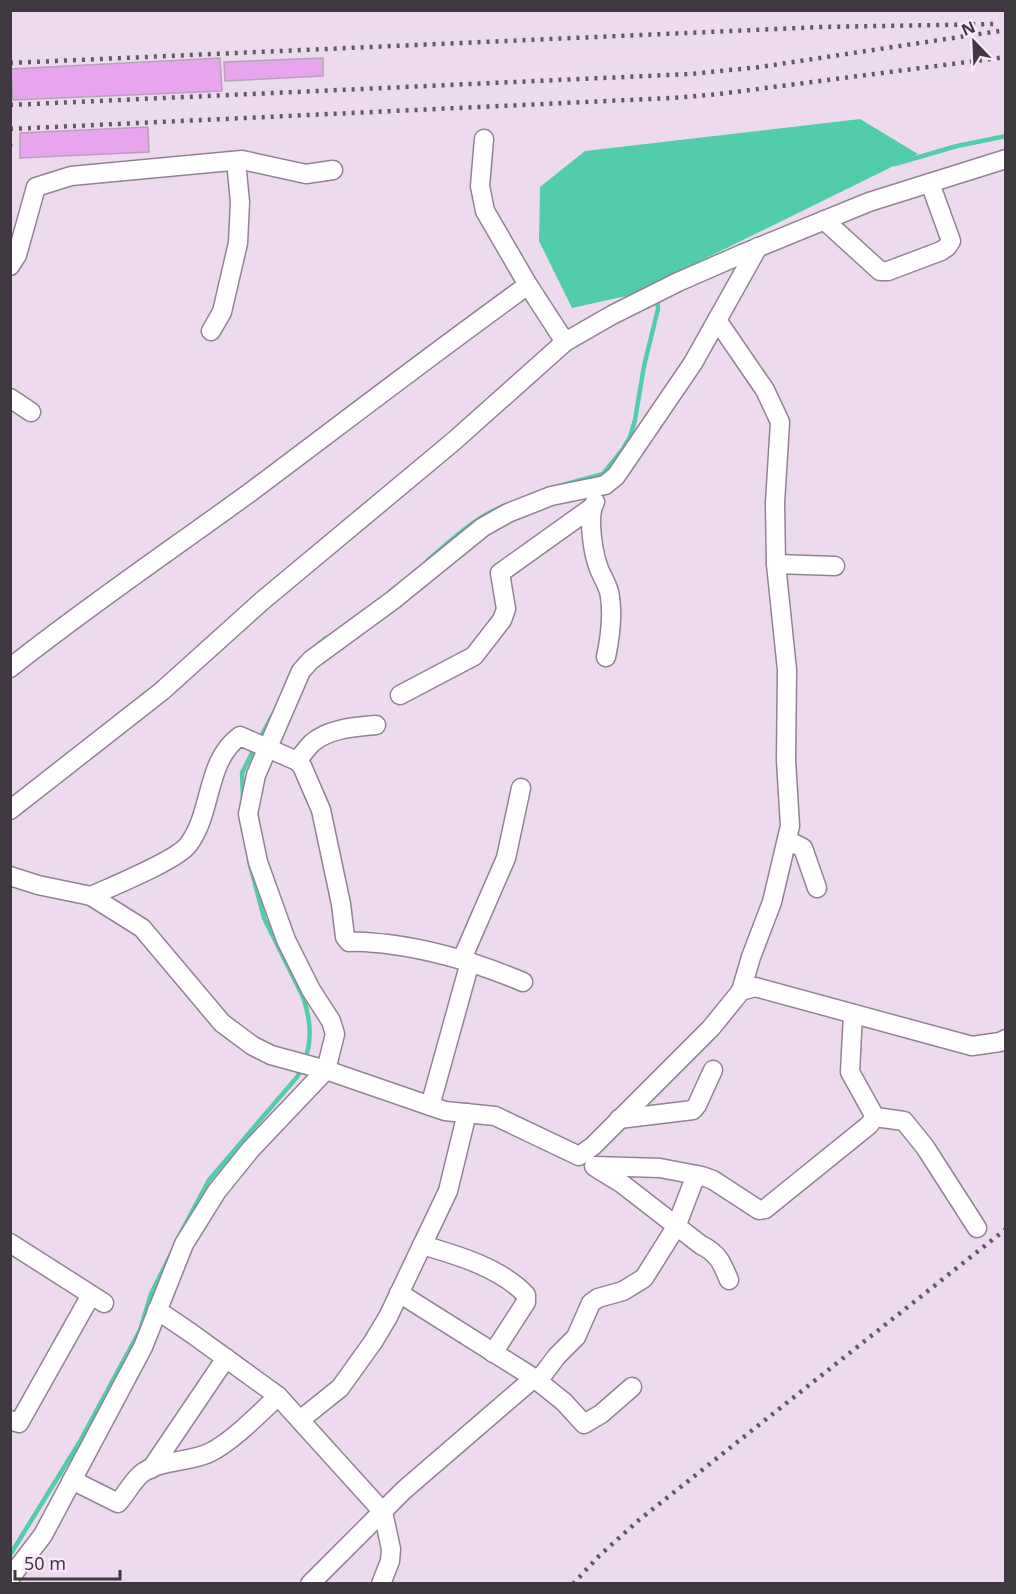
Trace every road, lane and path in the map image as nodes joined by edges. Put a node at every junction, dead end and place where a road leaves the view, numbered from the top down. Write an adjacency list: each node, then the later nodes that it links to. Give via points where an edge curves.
1 (484, 140): 9 (street, via 480,186 485,211)
2 (1005, 159): 5 (street)
3 (236, 161): 4 (street, via 306,174); 8 (street, via 71,176 42,184 36,187 17,255); 11 (street, via 238,243 222,312)
4 (333, 170)
5 (930, 183): 6 (street); 6 (street, via 951,241 941,251 888,271 880,272)
6 (824, 220): 7 (street)
7 (758, 248): 10 (street); 12 (street, via 678,282)
8 (10, 266)
9 (528, 285): 12 (street); 20 (street)
10 (717, 320): 15 (street, via 693,363 623,466); 17 (street, via 765,390 780,422 775,491)
11 (211, 331)
12 (565, 342): 26 (street, via 162,691)
13 (10, 398): 14 (street)
14 (31, 412)
15 (605, 485): 16 (street); 23 (street, via 551,496 483,527 311,660)
16 (591, 508): 19 (street, via 598,568 610,595 611,635); 21 (street, via 500,573 506,609 474,656)
17 (776, 564): 18 (street); 27 (street, via 787,670)
18 (835, 566)
19 (606, 657)
20 (10, 668)
21 (400, 695)
22 (376, 725): 24 (street, via 350,727 324,736 313,742)
23 (259, 744): 24 (street); 30 (street, via 240,736 229,744 211,784 203,819 188,847); 36 (street, via 248,814 251,832 286,940 335,1034)
24 (297, 761): 31 (street, via 321,810 349,942 418,948)
25 (520, 788): 31 (street, via 506,858)
26 (10, 810)
27 (787, 840): 29 (street, via 803,848); 33 (street, via 772,902)
28 (10, 876): 30 (street)
29 (817, 888)
30 (91, 896): 36 (street, via 142,928 222,1023 271,1056)
31 (466, 961): 32 (street); 38 (street)
32 (523, 982)
33 (741, 991): 34 (street, via 755,987); 41 (street, via 711,1028)
34 (853, 1014): 35 (street, via 972,1046); 40 (street, via 850,1072)
35 (1005, 1039)
36 (320, 1068): 38 (street); 50 (street, via 218,1191 184,1244)
37 (713, 1070): 41 (street, via 693,1110)
38 (430, 1106): 39 (street)
39 (467, 1113): 42 (street, via 495,1116); 47 (street, via 448,1191)
40 (875, 1117): 43 (street, via 765,1209 759,1210 714,1180); 45 (street, via 904,1121)
41 (619, 1119): 42 (street, via 593,1146)
42 (586, 1161): 43 (street); 44 (street)
43 (696, 1175): 44 (street)
44 (676, 1227): 48 (street, via 721,1259); 53 (street, via 644,1278 623,1292 591,1302 570,1346)
45 (977, 1228)
46 (10, 1243): 57 (street, via 98,1299 19,1423)
47 (422, 1245): 49 (street); 51 (street, via 471,1260 526,1295 526,1302)
48 (729, 1280)
49 (399, 1293): 51 (street); 56 (street, via 373,1342 340,1388)
50 (157, 1311): 52 (street); 59 (street, via 143,1347)
51 (494, 1353): 53 (street)
52 (226, 1358): 55 (street); 58 (street)
53 (536, 1380): 54 (street, via 584,1424); 60 (street)
54 (632, 1387)
55 (278, 1396): 56 (street); 58 (street, via 213,1451)
56 (300, 1419): 60 (street)
57 (10, 1420)
58 (151, 1469): 59 (street, via 141,1474 118,1503)
59 (72, 1480): 61 (street, via 43,1535)
60 (383, 1512): 62 (street); 63 (street, via 391,1549)
61 (10, 1578)
62 (310, 1584)
63 (381, 1584)

